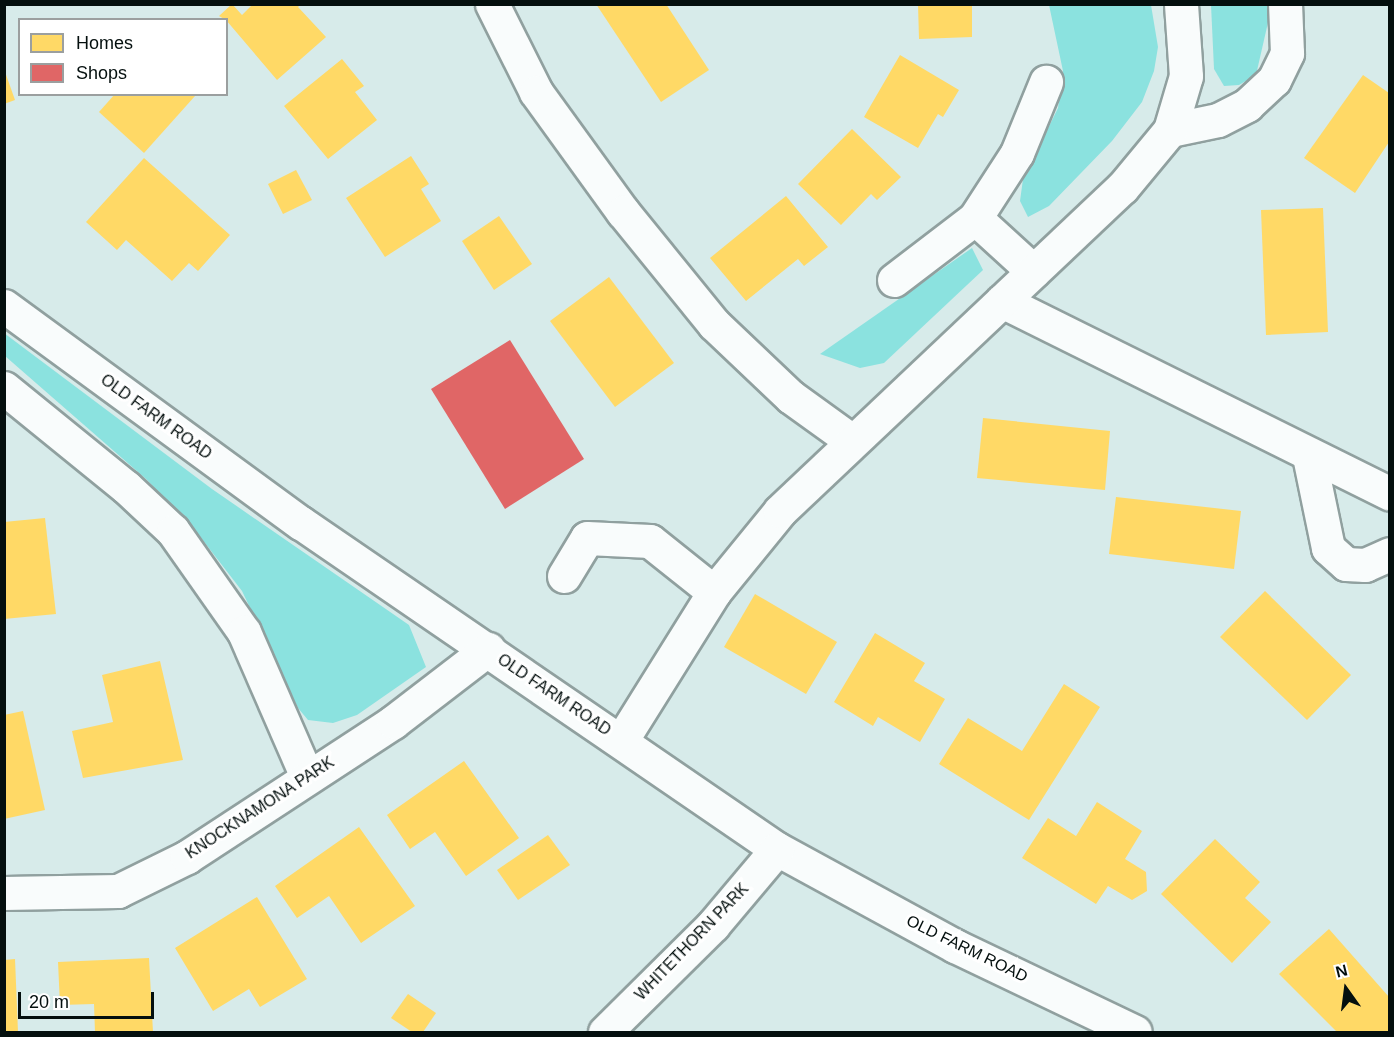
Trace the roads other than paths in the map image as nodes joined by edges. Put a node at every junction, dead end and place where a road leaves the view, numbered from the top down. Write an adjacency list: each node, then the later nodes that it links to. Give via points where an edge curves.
1 (492, 4): 12 (street, via 536,92 623,212 714,324 791,397)
2 (1181, 4): 5 (street, via 1186,76)
3 (1285, 4): 5 (street, via 1287,53 1274,80 1247,105 1218,120)
4 (1046, 82): 6 (street, via 1017,153)
5 (1170, 130): 7 (street, via 1122,188)
6 (975, 218): 7 (street); 8 (street)
7 (1033, 271): 9 (street)
8 (894, 280)
9 (1002, 301): 12 (street); 13 (street)
10 (4, 306): 18 (street, OLD FARM ROAD, via 301,523)
11 (4, 388): 20 (street, via 126,487 173,531 244,632)
12 (852, 441): 17 (street, via 780,511)
13 (1309, 456): 14 (street); 15 (street, via 1328,548 1346,564 1365,565)
14 (1389, 494)
15 (1389, 554)
16 (564, 576): 17 (street, via 587,538 650,541)
17 (714, 592): 19 (street)
18 (488, 649): 19 (street, OLD FARM ROAD); 20 (street, KNOCKNAMONA PARK, via 393,722)
19 (621, 741): 21 (street, OLD FARM ROAD)
20 (307, 777): 22 (street, KNOCKNAMONA PARK, via 187,856 118,891)
21 (777, 849): 23 (street, WHITETHORN PARK, via 713,925); 24 (street, OLD FARM ROAD, via 955,946)
22 (4, 893)
23 (605, 1032)
24 (1135, 1032)

